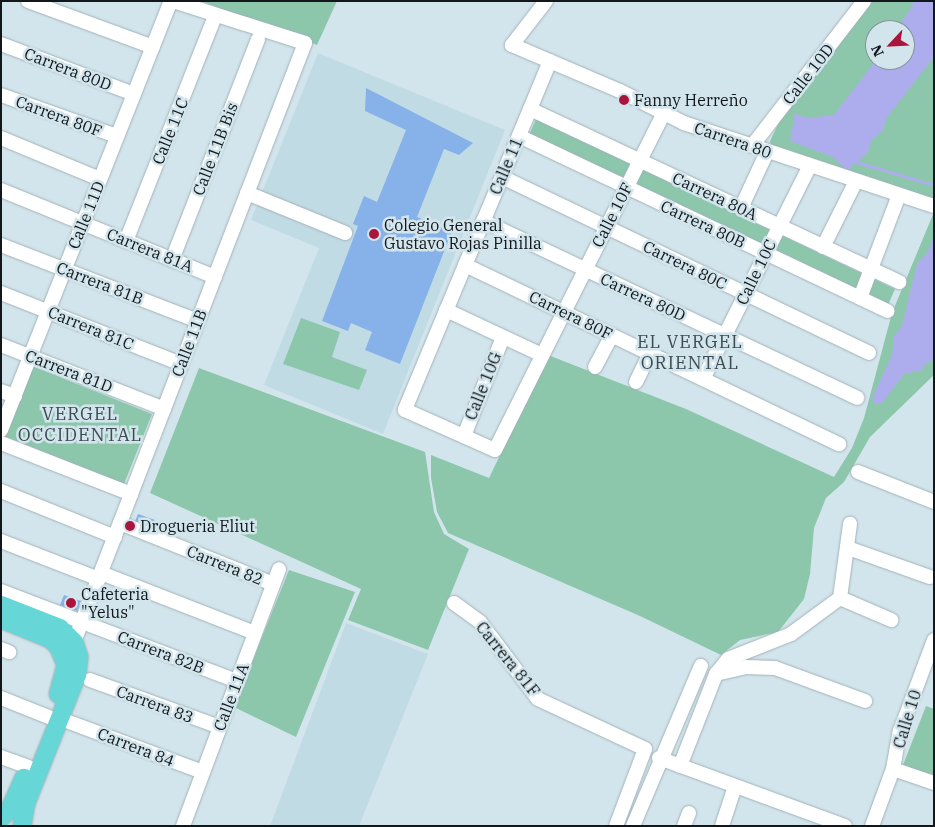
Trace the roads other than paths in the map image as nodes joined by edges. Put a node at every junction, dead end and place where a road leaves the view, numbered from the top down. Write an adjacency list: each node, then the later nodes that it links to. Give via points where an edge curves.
1 (28, 1): 8 (street)
2 (172, 1): 8 (street, Calle 11D); 26 (street, Calle 11B, via 304,43)
3 (546, 1): 9 (street, Carrera 80, via 512,45)
4 (864, 1): 17 (street, Calle 10D)
5 (213, 21): 35 (street, Calle 11C)
6 (258, 39): 39 (street, Calle 11B Bis)
7 (1, 44): 10 (street, Carrera 80D)
8 (153, 47): 10 (street, Calle 11D)
9 (550, 61): 12 (street, Calle 11); 13 (street, Carrera 80)
10 (134, 94): 14 (street, Calle 11D)
11 (1, 95): 14 (street, Carrera 80F)
12 (530, 109): 15 (street, Calle 11); 19 (street, Carrera 80A)
13 (663, 114): 17 (street, Carrera 80); 19 (street, Calle 10F)
14 (117, 136): 22 (street, Calle 11D)
15 (519, 136): 21 (street, Calle 11); 24 (street, Carrera 80B)
16 (1, 138): 22 (street)
17 (752, 146): 18 (street, Carrera 80)
18 (767, 152): 20 (street, Carrera 80); 29 (street)
19 (639, 161): 24 (street, Calle 10F); 29 (street, Carrera 80A)
20 (809, 166): 23 (street, Carrera 80); 32 (street, Calle 10C)
21 (502, 177): 30 (street, Calle 11); 33 (street, Carrera 80C)
22 (100, 179): 31 (street, Calle 11D)
23 (856, 181): 27 (street, Carrera 80); 37 (street)
24 (626, 187): 33 (street, Calle 10F); 38 (street, Carrera 80B)
25 (1, 190): 31 (street, Carrera 81A)
26 (247, 193): 34 (street); 44 (street, Calle 11B)
27 (899, 195): 28 (street, Carrera 80); 42 (street)
28 (934, 206)
29 (741, 208): 32 (street, Carrera 80A)
30 (483, 221): 40 (street, Calle 11); 41 (street, Carrera 80D)
31 (83, 223): 35 (street, Carrera 81A); 43 (street, Calle 11D)
32 (779, 226): 37 (street, Carrera 80A); 38 (street, Calle 10C)
33 (606, 227): 41 (street, Calle 10F); 47 (street, Carrera 80C)
34 (345, 233)
35 (126, 241): 39 (street, Carrera 81A)
36 (1, 245): 43 (street, Carrera 81B)
37 (823, 246): 42 (street, Carrera 80A)
38 (766, 253): 47 (street, Calle 10C); 48 (street, Carrera 80B)
39 (172, 260): 44 (street, Carrera 81A)
40 (465, 264): 49 (street, Calle 11); 52 (street, Carrera 80F)
41 (585, 269): 52 (street, Calle 10F); 55 (street, Carrera 80D)
42 (871, 269): 45 (street, Carrera 80A); 48 (street)
43 (64, 270): 50 (street, Calle 11D); 53 (street, Carrera 81B)
44 (215, 277): 53 (street, Calle 11B)
45 (900, 282)
46 (1, 293): 50 (street, Carrera 81C)
47 (745, 294): 55 (street, Calle 10C); 59 (street, Carrera 80C)
48 (860, 298): 51 (street, Carrera 80B)
49 (446, 310): 56 (street); 70 (street, Calle 11, via 405,410)
50 (48, 311): 61 (street, Calle 11D); 62 (street, Carrera 81C)
51 (888, 311)
52 (564, 312): 54 (street, Carrera 80F); 60 (street, Calle 10F)
53 (198, 321): 62 (street, Calle 11B)
54 (612, 335): 58 (street, Carrera 80F); 63 (street)
55 (725, 336): 64 (street, Calle 10C); 67 (street, Carrera 80D)
56 (503, 337): 60 (street); 70 (street, Calle 10G)
57 (1, 345): 61 (street, Carrera 81D)
58 (650, 353): 64 (street, Carrera 80F); 65 (street)
59 (869, 353)
60 (542, 355): 70 (street, Calle 10F, via 495,450)
61 (30, 356): 66 (street, Calle 11D); 68 (street, Carrera 81D)
62 (181, 364): 68 (street, Calle 11B)
63 (595, 367)
64 (703, 378): 72 (street, Carrera 80F)
65 (636, 382)
66 (8, 393): 69 (street, Calle 11D)
67 (857, 398)
68 (164, 409): 75 (street, Calle 11B)
69 (1, 430)
70 (464, 436)
71 (1, 443): 75 (street)
72 (839, 444)
73 (858, 472): 76 (street)
74 (1, 491): 78 (street, Carrera 82)
75 (131, 494): 78 (street, Calle 11B)
76 (934, 502)
77 (850, 524): 80 (street)
78 (117, 530): 82 (street, Calle 11B); 84 (street, Carrera 82)
79 (1, 540): 82 (street)
80 (848, 548): 83 (street); 86 (street)
81 (279, 569): 84 (street, Calle 11A)
82 (100, 576): 91 (street, Calle 11B); 92 (street)
83 (930, 577)
84 (273, 584): 92 (street, Calle 11A)
85 (1, 591): 91 (street, Carrera 82B)
86 (840, 598): 90 (street); 97 (street, via 791,634 728,659)
87 (454, 603): 116 (street, Carrera 81F, via 480,622 538,699 645,750)
88 (1, 605): 94 (main road, via 60,628)
89 (1, 619): 102 (main road, via 50,639 62,654 66,673)
90 (892, 620)
91 (82, 621): 94 (street, Calle 11B); 99 (street, Carrera 82B)
92 (255, 634): 99 (street, Calle 11A)
93 (934, 640): 95 (street, Calle 10)
94 (74, 642): 114 (main road, via 79,657 77,675 26,803)
95 (931, 658): 109 (street, Calle 10, via 900,731)
96 (701, 666): 106 (street)
97 (716, 674): 101 (street, via 746,667 769,667); 107 (street)
98 (90, 680): 104 (street, Carrera 83)
99 (237, 681): 104 (street, Calle 11A)
100 (1, 698): 102 (street)
101 (865, 701)
102 (49, 717): 108 (main road)
103 (70, 722): 110 (street, Carrera 84)
104 (220, 727): 110 (street, Calle 11A)
105 (1, 757): 108 (street)
106 (659, 758): 107 (street); 117 (street)
107 (680, 766): 112 (street)
108 (28, 767): 113 (main road, via 11,807)
109 (893, 770): 111 (street); 120 (street, Calle 10)
110 (203, 772): 115 (street, Calle 11A)
111 (934, 783)
112 (736, 786): 118 (street); 119 (street)
113 (1, 818)
114 (22, 826)
115 (182, 826)
116 (616, 826)
117 (633, 826)
118 (722, 826)
119 (845, 826)
120 (872, 826)

